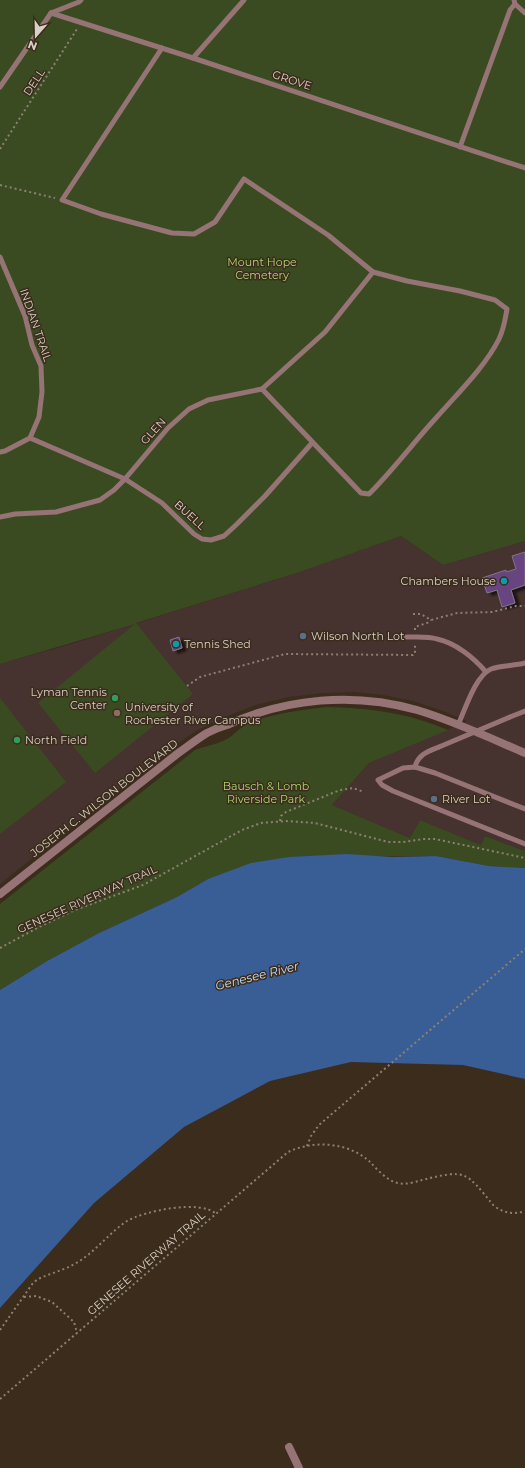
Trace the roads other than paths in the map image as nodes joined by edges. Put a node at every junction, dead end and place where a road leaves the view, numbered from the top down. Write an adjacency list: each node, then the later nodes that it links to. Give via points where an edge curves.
1 (81, 0): 4 (lane)
2 (244, 0): 7 (lane)
3 (514, 2): 5 (lane); 9 (lane)
4 (51, 13): 6 (lane, GROVE); 8 (lane)
5 (525, 13)
6 (162, 48): 7 (lane, GROVE); 12 (lane, via 62,200 101,214 172,232 194,234 215,222 244,178 328,235)
7 (192, 58): 9 (lane, GROVE)
8 (0, 87)
9 (460, 146): 10 (lane, GROVE)
10 (525, 168)
11 (0, 257): 14 (lane, INDIAN TRAIL, via 25,316 32,345 41,366 42,392 39,417)
12 (373, 272): 13 (lane, via 326,332); 15 (lane, via 495,300 507,309 504,327 496,344 474,374 369,494 361,493)
13 (262, 389): 15 (lane); 17 (lane, GLEN, via 208,400 189,409 168,428)
14 (30, 438): 16 (lane); 17 (lane, BUELL)
15 (312, 443): 17 (lane, BUELL, via 237,524 224,536 211,540 202,539 194,534 162,503)
16 (0, 452)
17 (125, 479): 18 (lane, GLEN, via 114,490 94,502 56,512)
18 (0, 517)
19 (406, 637): 21 (lane, via 437,638 471,657)
20 (525, 663): 21 (lane)
21 (486, 672): 23 (lane, via 475,687)
22 (525, 711): 25 (lane, bridge, via 420,756)
23 (458, 725): 24 (street, JOSEPH C. WILSON BOULEVARD); 28 (street, JOSEPH C. WILSON BOULEVARD, via 393,704 341,700 276,707 241,718 208,733 177,754)
24 (525, 753)
25 (415, 767): 26 (lane); 27 (lane, via 403,768 378,780 393,791)
26 (525, 809)
27 (525, 844)
28 (0, 894)
29 (289, 1447): 30 (street)
30 (299, 1468)

